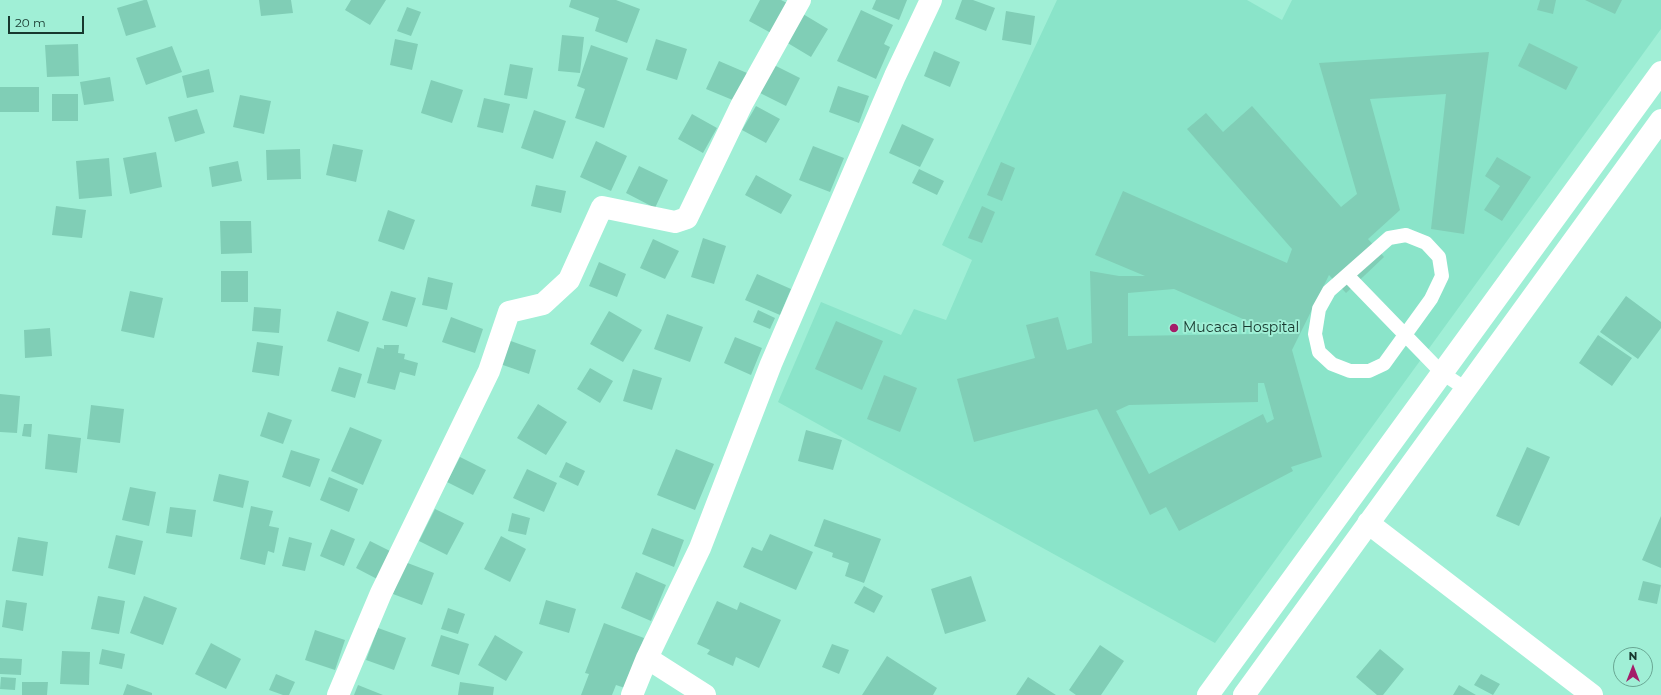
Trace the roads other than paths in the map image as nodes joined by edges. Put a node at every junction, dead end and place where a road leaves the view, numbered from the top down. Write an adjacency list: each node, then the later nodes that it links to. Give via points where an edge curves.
1 (800, 0): 11 (street, via 742,104 687,218 675,222 602,207 569,280 543,304 509,312 489,371 381,593)
2 (931, 0): 10 (street, via 895,76 771,364 700,548)
3 (1661, 72): 7 (street)
4 (1661, 120): 8 (street)
5 (1347, 275): 6 (lane); 6 (lane, via 1329,291 1319,309 1315,334 1319,352 1332,364 1350,371 1369,371 1384,364); 6 (lane, via 1389,238 1406,235 1426,243 1439,257 1442,276 1431,299)
6 (1405, 336): 7 (lane)
7 (1442, 373): 8 (lane); 14 (street)
8 (1466, 389): 9 (street)
9 (1368, 523): 15 (street); 16 (street)
10 (647, 658): 12 (street); 13 (street)
11 (338, 695)
12 (632, 695)
13 (705, 695)
14 (1208, 695)
15 (1244, 695)
16 (1592, 695)

